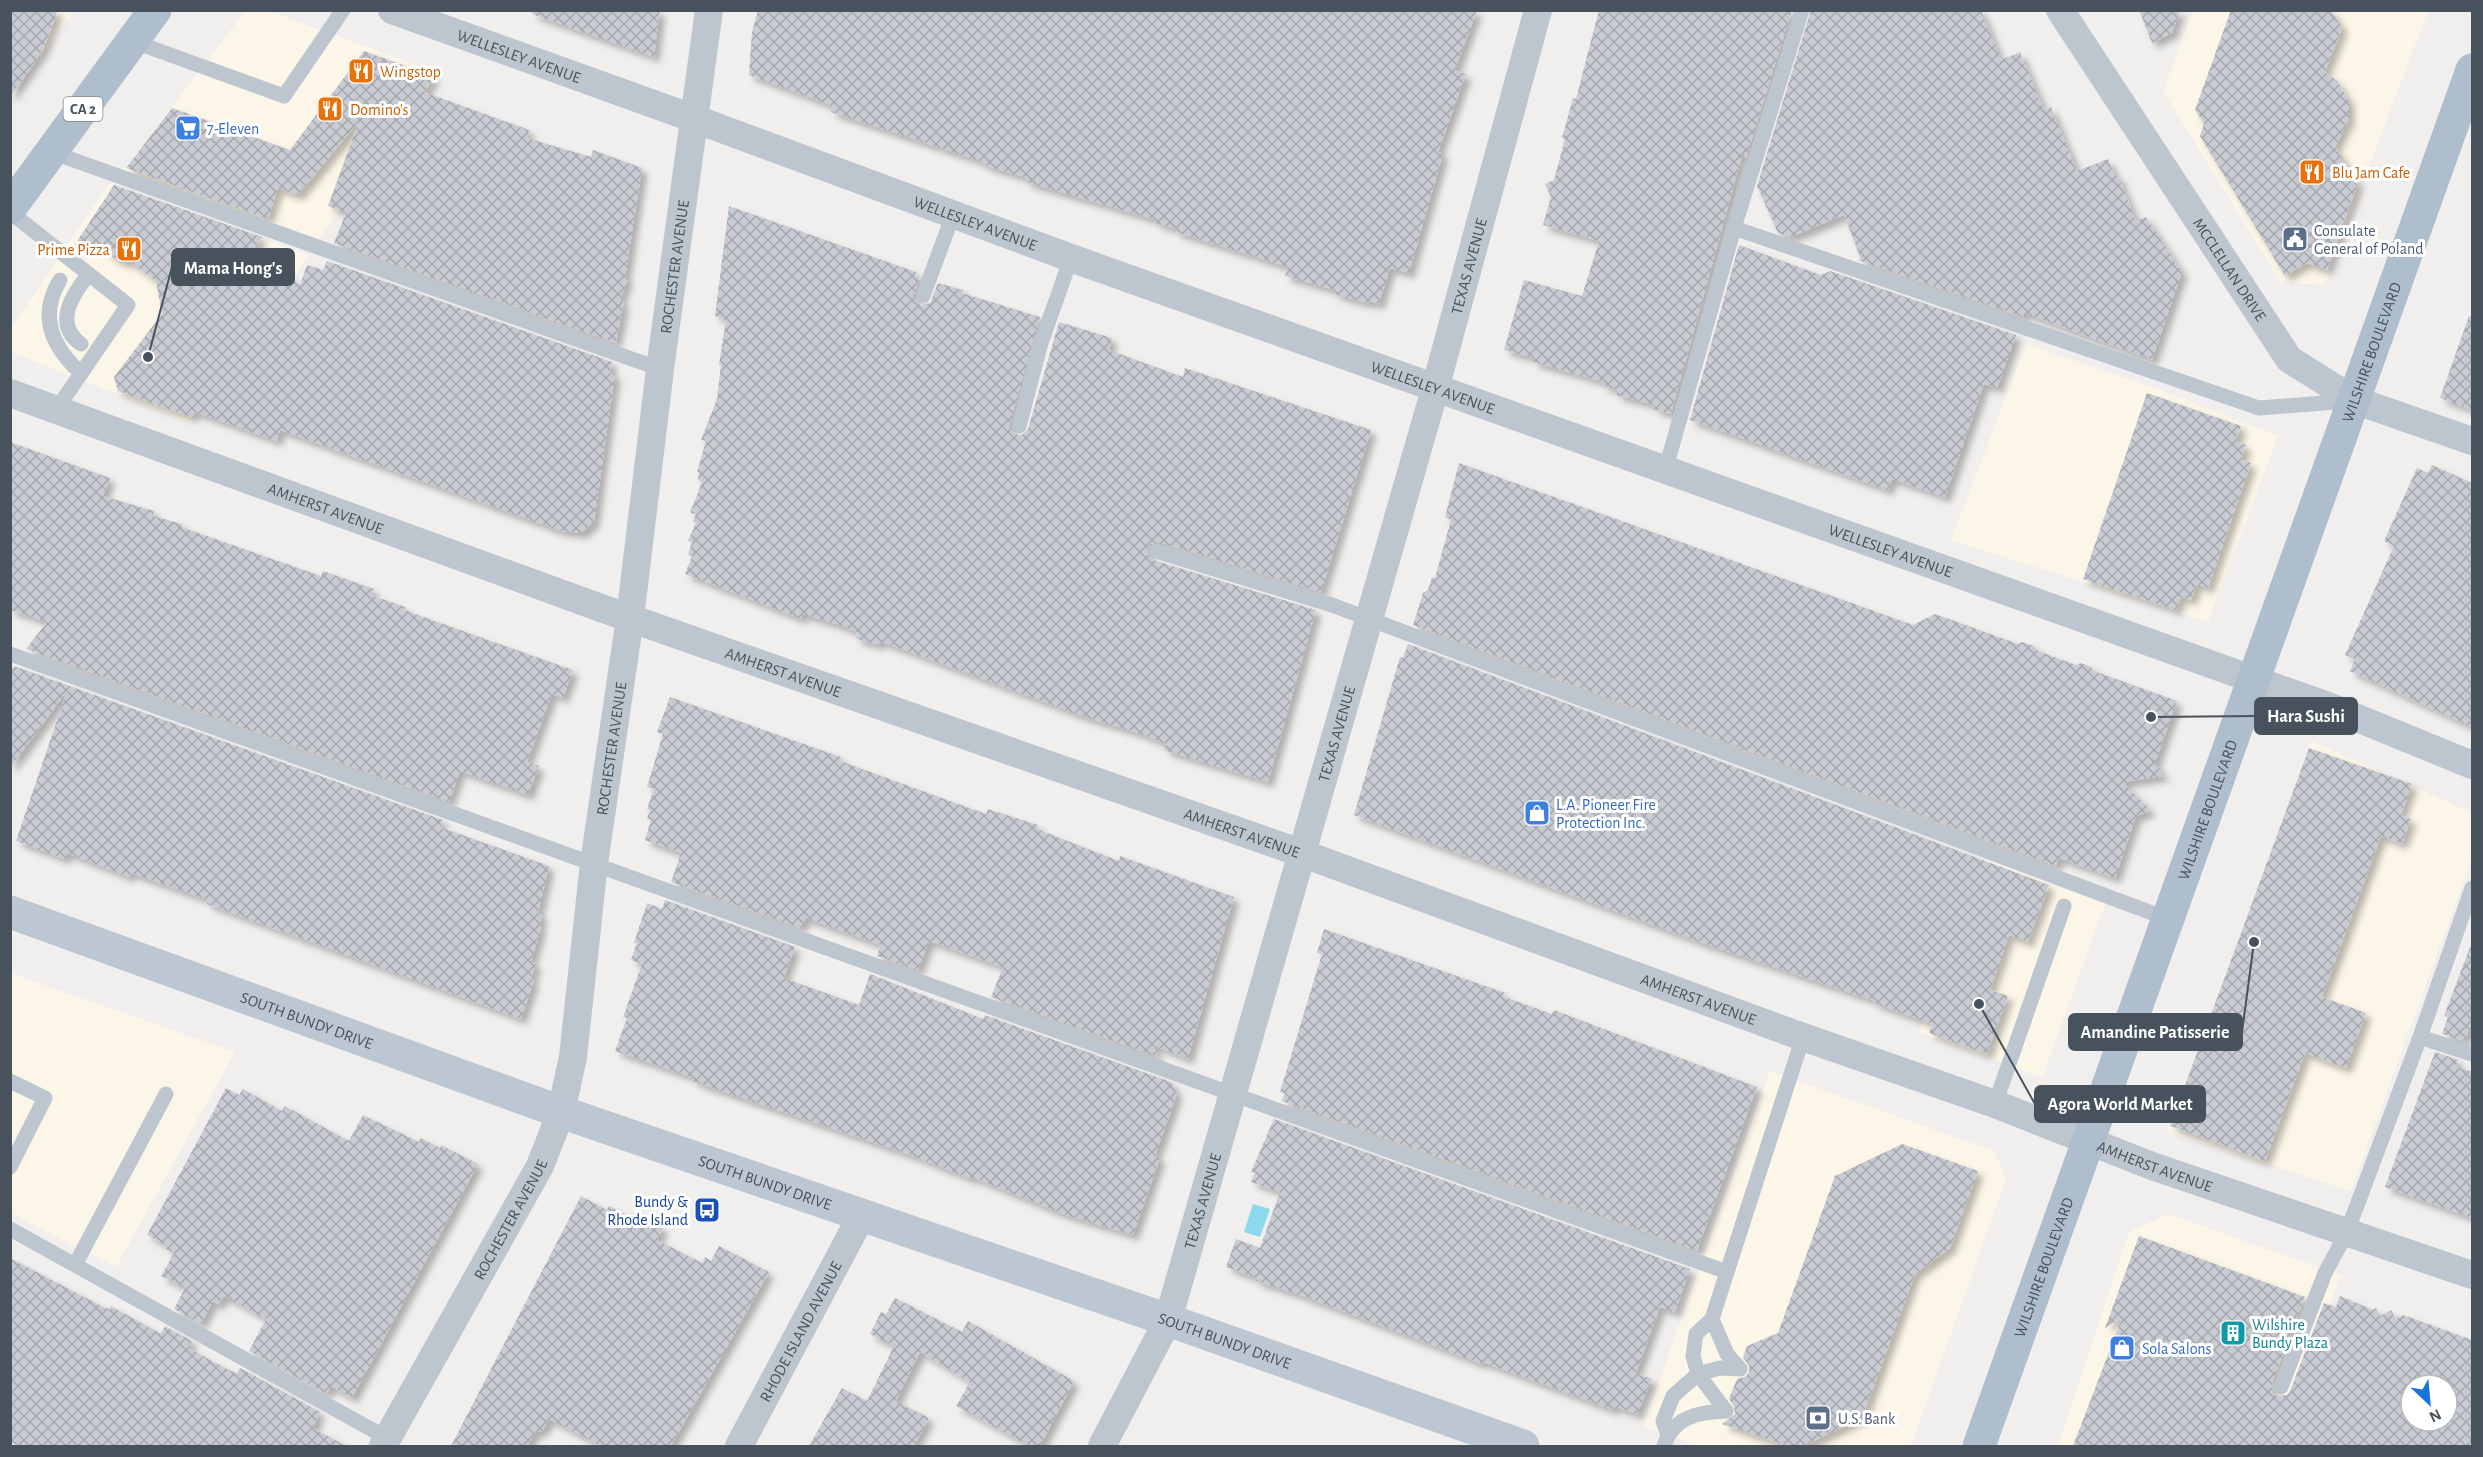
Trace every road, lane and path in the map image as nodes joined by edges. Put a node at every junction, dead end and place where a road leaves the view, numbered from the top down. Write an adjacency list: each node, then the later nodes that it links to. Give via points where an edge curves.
1 (155, 10): 8 (main road, CA 2)
2 (343, 10): 8 (lane, via 284,96)
3 (392, 10): 10 (street, WELLESLEY AVENUE)
4 (709, 10): 10 (street, ROCHESTER AVENUE)
5 (1539, 10): 22 (street, TEXAS AVENUE)
6 (1802, 10): 14 (lane)
7 (2060, 10): 24 (street, MCCLELLAN DRIVE, via 2289,359)
8 (132, 41): 11 (main road, CA 2)
9 (2472, 70): 24 (main road, WILSHIRE BOULEVARD)
10 (695, 119): 13 (street, WELLESLEY AVENUE); 20 (street, ROCHESTER AVENUE)
11 (51, 152): 12 (main road, CA 2); 20 (lane)
12 (10, 210): 16 (lane)
13 (952, 215): 15 (street, WELLESLEY AVENUE); 18 (lane)
14 (1734, 228): 24 (lane, via 2259,408); 28 (lane)
15 (1071, 258): 22 (street, WELLESLEY AVENUE); 26 (lane, via 1041,343)
16 (89, 274): 19 (lane, via 67,308 69,330); 21 (lane, via 128,305)
17 (60, 280): 21 (lane, via 49,306 48,323 58,348)
18 (923, 296)
19 (81, 344)
20 (660, 369): 30 (street, ROCHESTER AVENUE)
21 (81, 373): 25 (lane)
22 (1434, 389): 28 (street, WELLESLEY AVENUE); 31 (street, TEXAS AVENUE)
23 (10, 393): 25 (street, AMHERST AVENUE)
24 (2354, 400): 27 (street, MCCLELLAN DRIVE); 33 (main road, WILSHIRE BOULEVARD)
25 (56, 410): 30 (street, AMHERST AVENUE)
26 (1018, 426)
27 (2472, 441)
28 (1665, 471): 33 (street, WELLESLEY AVENUE)
29 (1156, 551): 31 (lane, via 1332,605)
30 (630, 618): 35 (street, AMHERST AVENUE); 36 (street, ROCHESTER AVENUE)
31 (1366, 620): 35 (street, TEXAS AVENUE); 40 (lane)
32 (10, 654): 36 (lane)
33 (2253, 680): 34 (street, WELLESLEY AVENUE); 40 (main road, WILSHIRE BOULEVARD)
34 (2472, 765)
35 (1301, 853): 41 (street, AMHERST AVENUE); 45 (street, TEXAS AVENUE)
36 (594, 863): 45 (lane); 48 (street, ROCHESTER AVENUE, via 573,1057)
37 (2472, 888): 42 (lane)
38 (2064, 906): 47 (lane)
39 (10, 912): 48 (main road, SOUTH BUNDY DRIVE)
40 (2168, 919): 49 (main road, WILSHIRE BOULEVARD)
41 (1803, 1037): 47 (street, AMHERST AVENUE); 55 (lane)
42 (2420, 1037): 43 (lane); 53 (lane)
43 (2472, 1054)
44 (10, 1081): 50 (lane, via 45,1098)
45 (1232, 1092): 55 (lane); 58 (street, TEXAS AVENUE)
46 (166, 1094): 54 (lane)
47 (1995, 1104): 49 (street, AMHERST AVENUE)
48 (561, 1112): 51 (main road, SOUTH BUNDY DRIVE); 62 (street, ROCHESTER AVENUE, via 540,1166)
49 (2088, 1142): 53 (street, AMHERST AVENUE); 66 (main road, WILSHIRE BOULEVARD)
50 (10, 1167)
51 (862, 1215): 58 (main road, SOUTH BUNDY DRIVE); 63 (street, RHODE ISLAND AVENUE)
52 (10, 1229): 54 (lane)
53 (2347, 1232): 56 (street, AMHERST AVENUE); 60 (lane, via 2325,1273)
54 (76, 1263): 62 (lane)
55 (1727, 1272): 57 (lane)
56 (2472, 1275)
57 (1712, 1319): 59 (lane, via 1696,1334 1693,1356); 59 (lane, via 1727,1354 1740,1369 1720,1368)
58 (1168, 1320): 64 (street, TEXAS AVENUE); 65 (main road, SOUTH BUNDY DRIVE)
59 (1698, 1374): 61 (lane, via 1673,1396 1663,1421); 61 (lane, via 1726,1411 1699,1412 1683,1419)
60 (2281, 1387)
61 (1666, 1441)
62 (385, 1442)
63 (739, 1446)
64 (1102, 1446)
65 (1523, 1446)
66 (1979, 1446)

